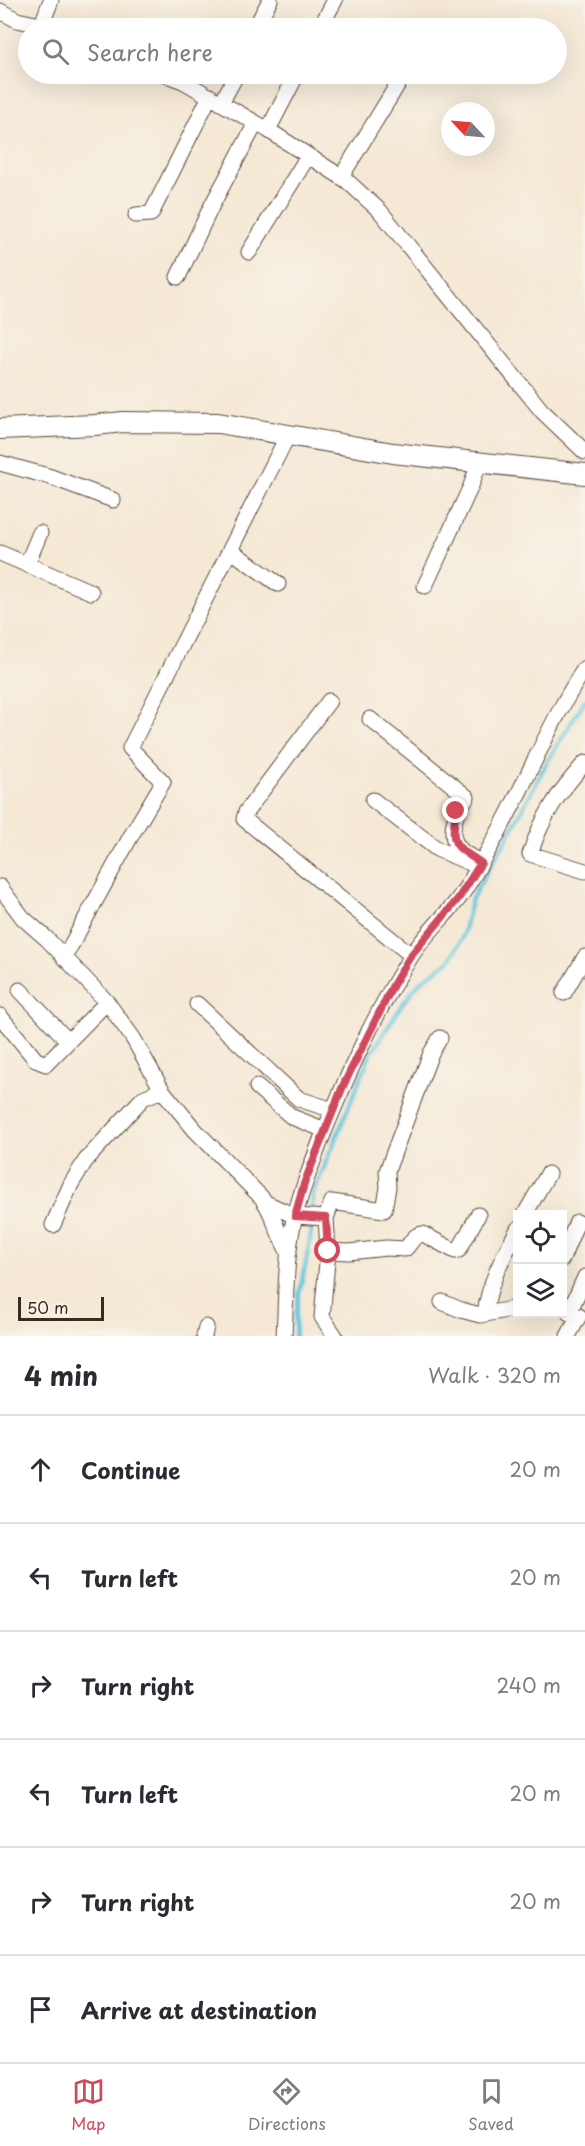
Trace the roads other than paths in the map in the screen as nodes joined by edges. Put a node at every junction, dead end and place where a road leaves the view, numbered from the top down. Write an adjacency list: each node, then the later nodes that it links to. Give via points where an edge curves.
1 (51, 0): 5 (street)
2 (270, 0): 6 (street)
3 (335, 0): 7 (street)
4 (0, 11): 8 (street)
5 (50, 18)
6 (260, 18)
7 (325, 18)
8 (18, 20)
9 (188, 84): 13 (street)
10 (229, 84): 13 (street)
11 (290, 84): 14 (street)
12 (398, 84): 16 (street)
13 (216, 100): 14 (street); 17 (street, via 151,214)
14 (262, 126): 15 (street); 19 (street, via 212,205)
15 (308, 156): 16 (street); 18 (street)
16 (340, 177): 22 (street, via 380,211 542,411)
17 (136, 215)
18 (249, 252)
19 (178, 277)
20 (0, 429): 21 (main road, via 196,421)
21 (288, 435): 24 (main road); 28 (street)
22 (585, 452)
23 (0, 463): 26 (street)
24 (479, 464): 25 (main road); 32 (street)
25 (585, 474)
26 (113, 500)
27 (40, 533): 30 (street)
28 (230, 550): 31 (street); 44 (street, via 130,748 163,782)
29 (0, 553): 30 (street)
30 (27, 564): 33 (street)
31 (278, 584)
32 (425, 586)
33 (91, 592)
34 (585, 668): 39 (street)
35 (328, 701): 42 (street, via 244,819)
36 (370, 719): 39 (street, via 466,798 456,811 454,841)
37 (585, 764): 40 (street, via 559,793 538,831 531,854)
38 (373, 800): 39 (street, via 437,849)
39 (480, 865): 42 (street, via 458,899)
40 (585, 871)
41 (0, 887): 44 (street, via 23,918)
42 (411, 955): 54 (street)
43 (585, 957): 46 (street)
44 (64, 958): 47 (street)
45 (20, 990): 51 (street)
46 (564, 993)
47 (107, 1002): 51 (street); 53 (street)
48 (197, 1004): 54 (street, via 299,1099)
49 (0, 1016): 51 (street, via 42,1064)
50 (440, 1038): 61 (street, via 387,1172 384,1210 332,1202)
51 (68, 1041)
52 (257, 1087): 55 (street, via 292,1117)
53 (162, 1090): 57 (street); 63 (street, via 143,1098 86,1161)
54 (333, 1110): 55 (street)
55 (325, 1130): 60 (street, via 304,1184)
56 (548, 1174): 58 (street)
57 (264, 1202): 60 (street); 67 (street)
58 (528, 1210)
59 (478, 1215): 66 (street, via 455,1251 423,1234 413,1238 405,1249)
60 (299, 1217): 61 (street); 67 (street)
61 (323, 1218): 66 (street)
62 (577, 1222): 65 (street)
63 (53, 1225)
64 (513, 1238): 71 (street, via 488,1292)
65 (567, 1247)
66 (328, 1251): 74 (street, via 322,1317)
67 (289, 1253): 73 (street)
68 (585, 1277): 72 (street)
69 (441, 1302): 71 (street)
70 (513, 1309): 71 (street)
71 (485, 1314)
72 (574, 1314): 75 (street)
73 (284, 1336)
74 (335, 1336)
75 (567, 1336)

